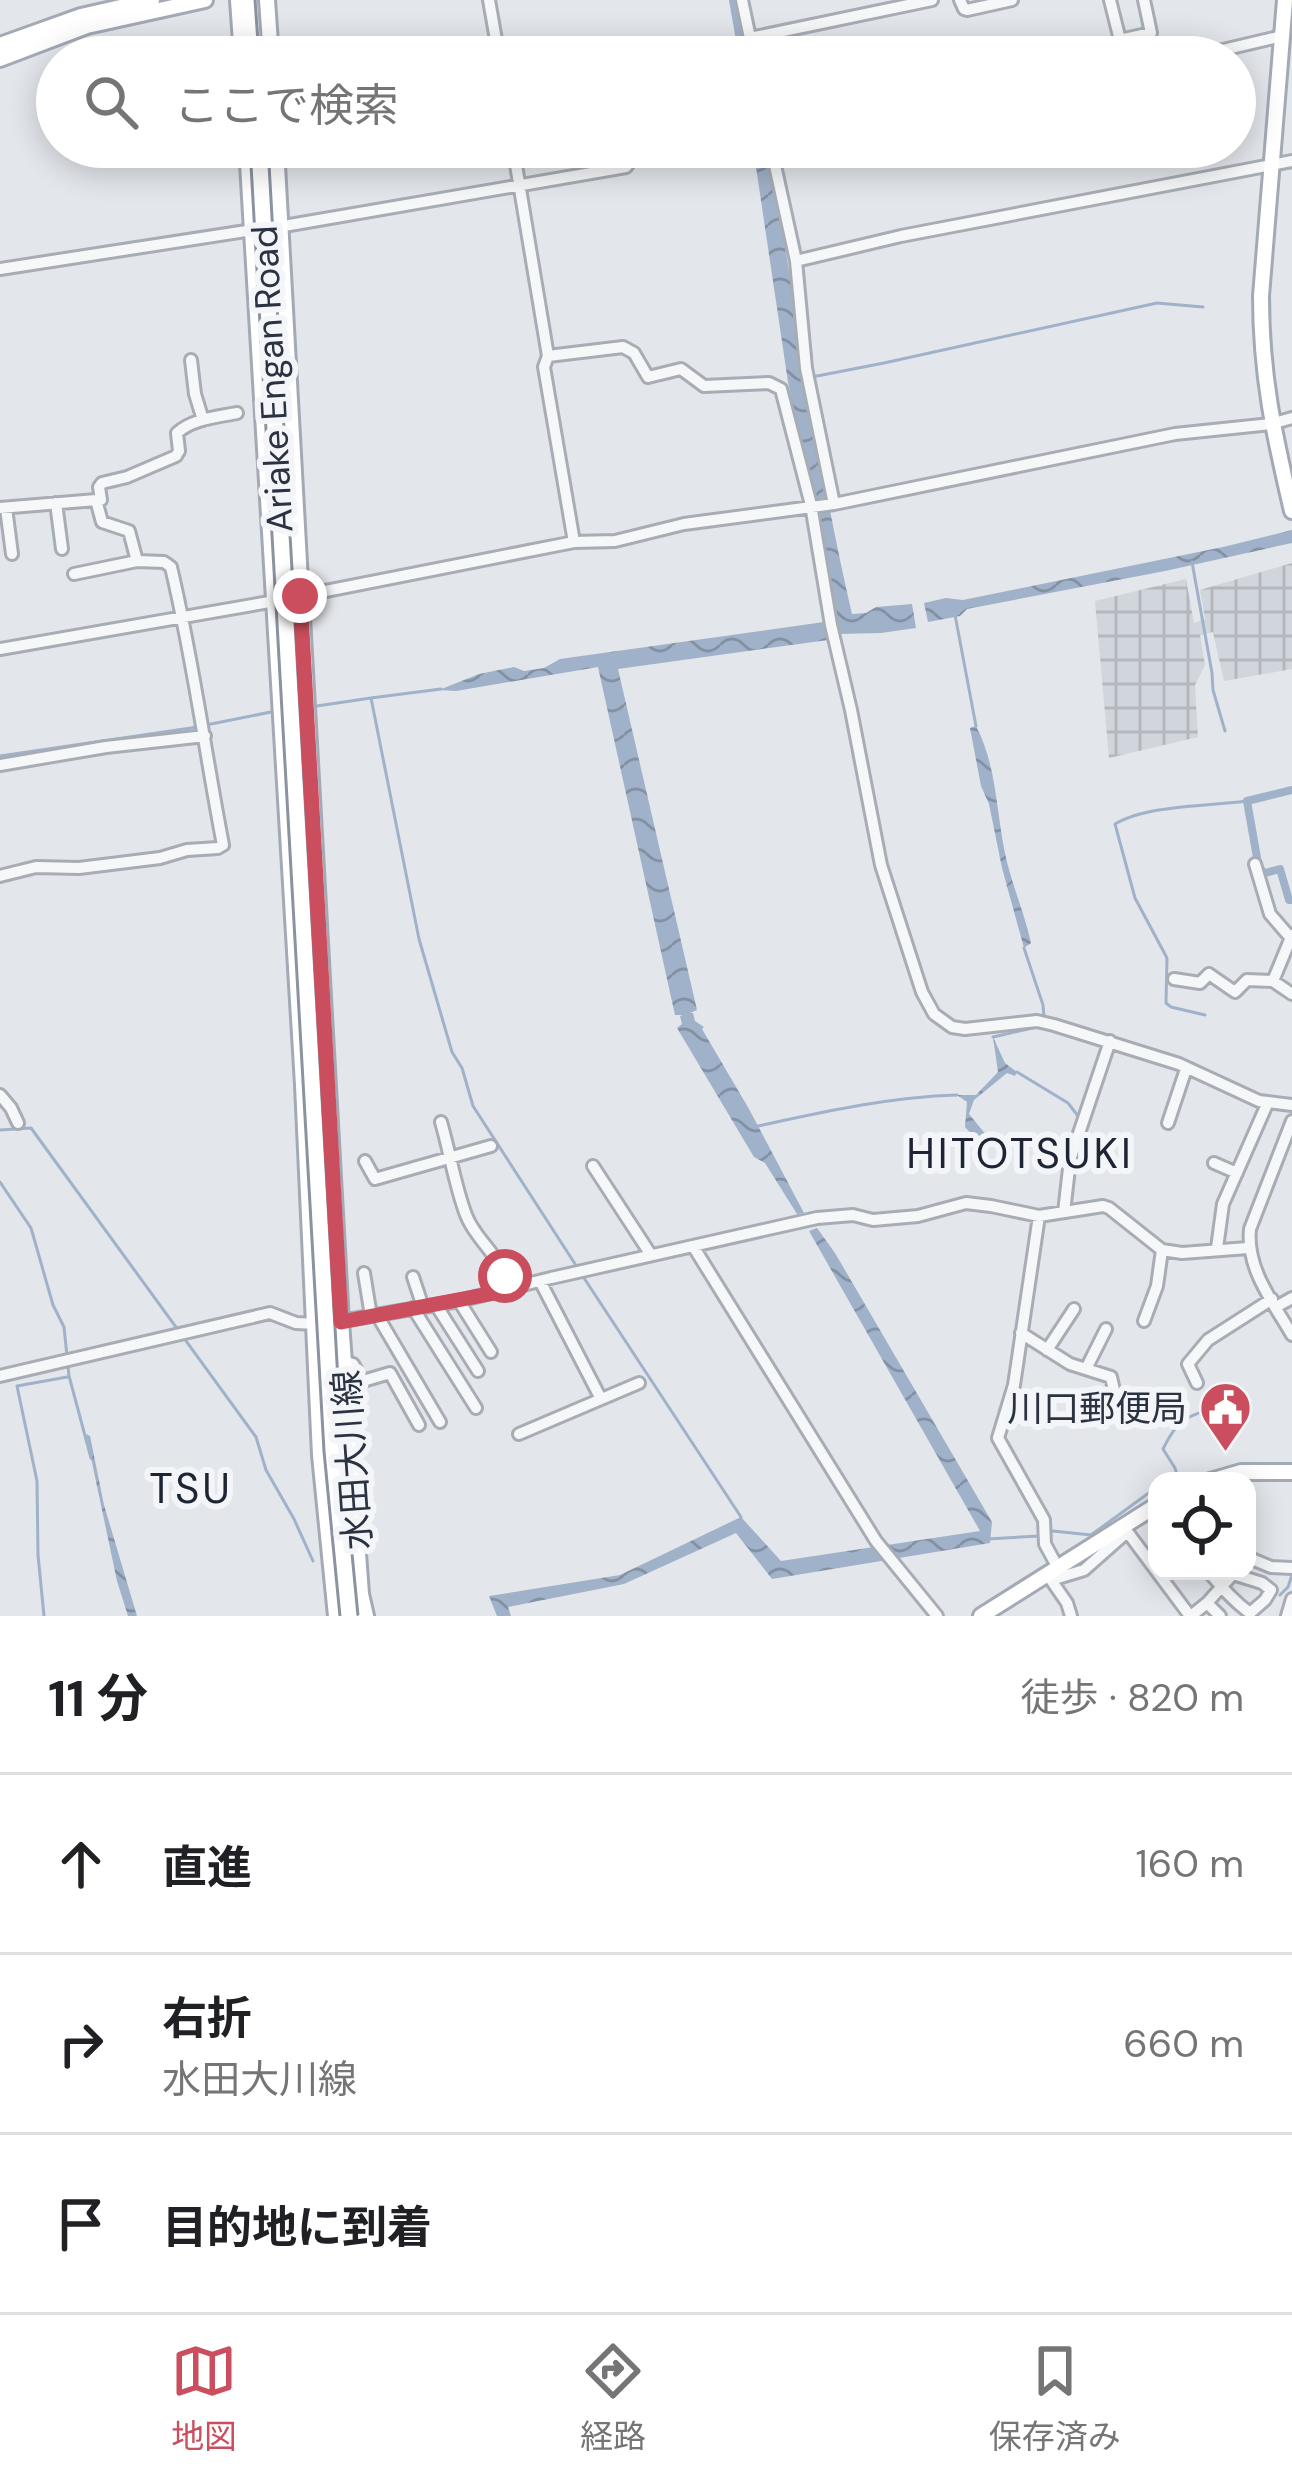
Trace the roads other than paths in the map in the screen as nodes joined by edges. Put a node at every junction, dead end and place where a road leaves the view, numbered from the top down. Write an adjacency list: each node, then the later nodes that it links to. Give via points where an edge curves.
1 (152, 0): 23 (main road)
2 (205, 0): 13 (main road)
3 (245, 0): 14 (highway)
4 (267, 0): 15 (main road)
5 (489, 0): 16 (street)
6 (742, 0): 17 (street)
7 (932, 0): 18 (street)
8 (960, 0): 9 (street, via 967,10)
9 (1012, 0)
10 (1110, 0): 19 (street)
11 (1144, 0): 20 (street, via 1151,33)
12 (1285, 0): 21 (main road)
13 (61, 36)
14 (247, 36)
15 (270, 36)
16 (495, 36)
17 (750, 36)
18 (760, 36)
19 (1119, 36)
20 (1138, 36)
21 (1282, 36): 22 (street); 27 (main road)
22 (1256, 43)
23 (0, 45)
24 (36, 45): 25 (main road)
25 (0, 59)
26 (1292, 161): 27 (street)
27 (1273, 167): 37 (street); 45 (main road, via 1261,344)
28 (253, 168): 36 (main road, 水田大川線)
29 (255, 168): 132 (highway, Ariake Engan Road, bridge)
30 (277, 168): 35 (main road, 水田大川線)
31 (516, 168): 34 (street)
32 (620, 168): 34 (street)
33 (776, 168): 37 (street)
34 (519, 186): 35 (street); 39 (street)
35 (279, 226): 36 (street); 58 (main road, 水田大川線)
36 (252, 230): 38 (street); 59 (main road, 水田大川線)
37 (796, 261): 49 (street)
38 (0, 269)
39 (548, 356): 50 (street, via 623,347 648,377 681,369 704,386 777,385); 53 (street)
40 (190, 360): 44 (street)
41 (237, 412): 44 (street)
42 (1292, 418): 45 (street)
43 (170, 419): 46 (street)
44 (203, 420): 46 (street)
45 (1271, 424): 49 (street, via 1175,434); 52 (main road)
46 (178, 431): 47 (street, via 176,456 100,484)
47 (96, 500): 48 (street); 56 (street, via 102,521 129,531)
48 (56, 503): 51 (street); 54 (street)
49 (832, 504): 50 (street)
50 (812, 506): 53 (street); 70 (street, via 881,865 928,1005 952,1028 1043,1023)
51 (3, 508): 55 (street)
52 (1292, 511)
53 (574, 542): 58 (street)
54 (62, 549)
55 (12, 554)
56 (136, 561): 57 (street); 60 (street, via 169,564)
57 (74, 574)
58 (300, 596): 59 (street); 102 (main road, 水田大川線)
59 (275, 601): 60 (street); 104 (main road, 水田大川線)
60 (183, 617): 61 (street); 62 (street)
61 (0, 649)
62 (205, 736): 63 (street); 65 (street, via 221,847)
63 (0, 765)
64 (1255, 864): 66 (street, via 1270,914)
65 (0, 876)
66 (1291, 935): 68 (street)
67 (1174, 979): 68 (street, via 1200,983 1209,974 1235,992 1247,980)
68 (1273, 981): 69 (street)
69 (1292, 994)
70 (1110, 1041): 71 (street); 85 (street, via 1070,1160)
71 (1186, 1069): 73 (street); 78 (street)
72 (0, 1094): 77 (street)
73 (1268, 1102): 74 (street); 84 (street)
74 (1292, 1105)
75 (1292, 1121): 89 (street)
76 (442, 1122): 80 (street)
77 (18, 1123)
78 (1168, 1123)
79 (491, 1146): 80 (street)
80 (451, 1156): 81 (street, via 375,1179); 95 (street, via 468,1220 496,1257)
81 (365, 1161)
82 (1214, 1163): 84 (street)
83 (593, 1166): 91 (street)
84 (1237, 1173): 88 (street)
85 (1064, 1212): 86 (street); 90 (street, via 1109,1208)
86 (1039, 1216): 87 (street, via 965,1203 918,1216 817,1218); 106 (street)
87 (693, 1246): 91 (street); 134 (street, via 880,1545)
88 (1217, 1248): 89 (street); 90 (street)
89 (1248, 1248): 98 (street)
90 (1162, 1250): 103 (street)
91 (652, 1255): 94 (street)
92 (364, 1273): 101 (street)
93 (413, 1277): 99 (street)
94 (540, 1281): 95 (street); 117 (street)
95 (505, 1291): 97 (street)
96 (1292, 1298): 98 (street)
97 (459, 1301): 99 (street); 109 (street)
98 (1274, 1303): 107 (street); 115 (street, via 1203,1345 1188,1364)
99 (424, 1306): 101 (street); 112 (street); 118 (street)
100 (1074, 1309): 108 (street)
101 (374, 1316): 102 (street); 119 (street)
102 (341, 1322): 104 (street); 110 (main road, 水田大川線)
103 (1144, 1322)
104 (313, 1324): 113 (street, via 270,1313); 132 (main road, 水田大川線, via 327,1546)
105 (1106, 1329): 111 (street)
106 (1021, 1333): 108 (street); 128 (street, via 998,1438 1044,1520)
107 (1292, 1334)
108 (1047, 1351): 111 (street)
109 (491, 1352)
110 (346, 1362): 120 (street, via 363,1381 390,1372); 133 (main road, 水田大川線)
111 (1086, 1369): 116 (street, via 1111,1377)
112 (478, 1371)
113 (0, 1376)
114 (639, 1383): 117 (street)
115 (1197, 1383)
116 (1114, 1390)
117 (601, 1399): 121 (street)
118 (476, 1408)
119 (440, 1422)
120 (419, 1425)
121 (519, 1434)
122 (1256, 1472): 123 (main road)
123 (1292, 1472)
124 (1148, 1512): 125 (main road)
125 (1125, 1529): 128 (main road); 137 (street)
126 (1256, 1561): 127 (street)
127 (1292, 1568)
128 (1052, 1574): 135 (main road); 136 (street)
129 (1215, 1580): 131 (street, via 1221,1587)
130 (1292, 1599): 139 (street)
131 (1207, 1603): 137 (street); 138 (street)
132 (343, 1616)
133 (365, 1616)
134 (937, 1616)
135 (981, 1616)
136 (1072, 1616)
137 (1190, 1616)
138 (1220, 1616)
139 (1287, 1616)

